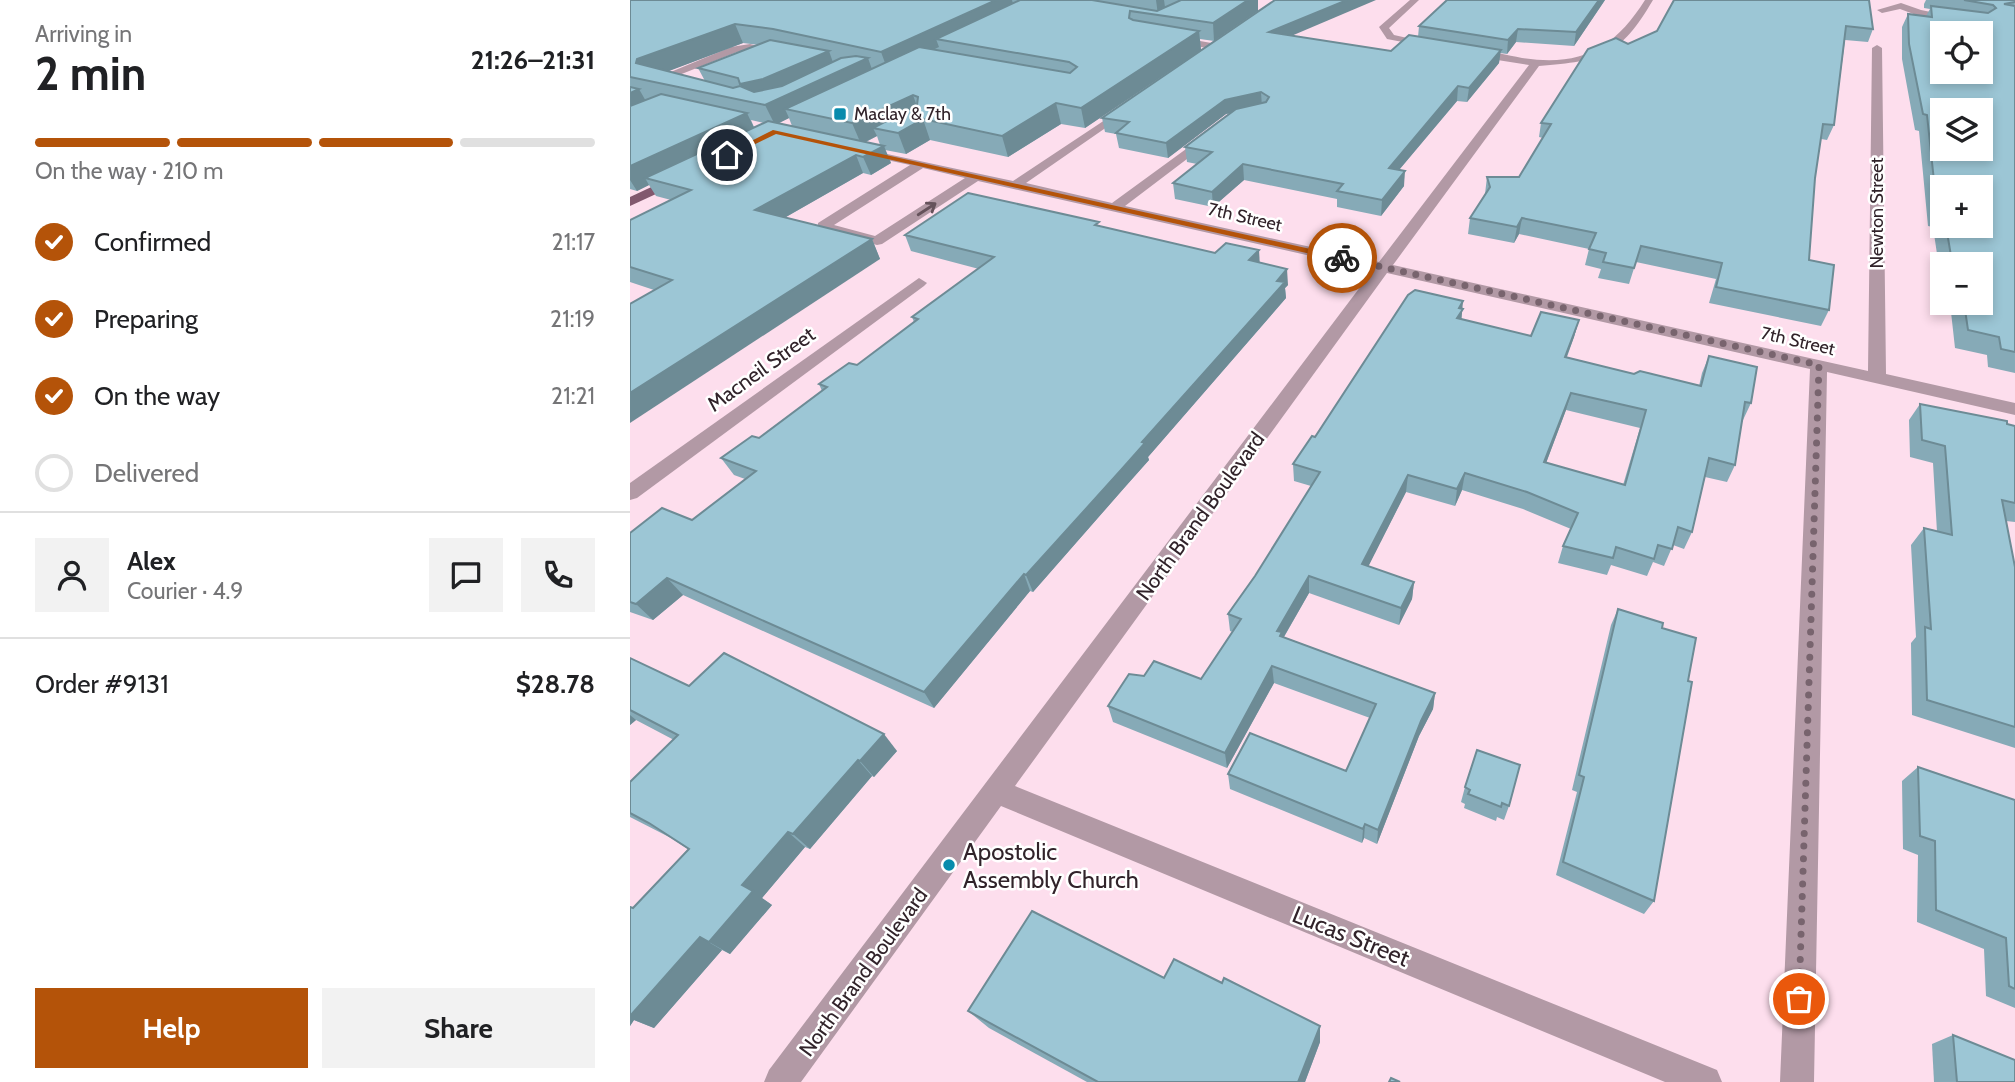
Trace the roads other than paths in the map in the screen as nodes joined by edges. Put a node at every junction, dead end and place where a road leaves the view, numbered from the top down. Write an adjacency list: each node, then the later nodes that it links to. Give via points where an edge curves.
1 (1415, 0): 9 (street, via 1384,27 1390,37)
2 (1649, 0): 15 (street, via 1611,50)
3 (1900, 3): 4 (street); 5 (street, via 1919,13)
4 (1882, 10)
5 (1968, 20)
6 (1156, 36): 8 (street)
7 (1228, 39): 8 (street)
8 (1217, 47): 13 (street)
9 (1439, 48)
10 (1877, 48): 30 (street, Newton Street)
11 (1467, 52): 15 (street)
12 (780, 53): 14 (street); 16 (street); 17 (street, via 735,49 654,81)
13 (1206, 54)
14 (792, 56)
15 (1536, 63): 27 (street, North Brand Boulevard)
16 (754, 64)
17 (677, 87)
18 (1138, 100): 24 (street)
19 (1222, 126): 26 (street)
20 (885, 139): 21 (street, 7th Street, via 856,150)
21 (921, 164): 23 (street, 7th Street); 23 (street, one-way to 23, via 823,226 877,241)
22 (691, 173): 25 (main road)
23 (977, 176): 24 (street, 7th Street)
24 (1015, 185): 26 (street, 7th Street)
25 (630, 202)
26 (1115, 207): 27 (street, 7th Street)
27 (1383, 267): 29 (street, 7th Street); 33 (street, North Brand Boulevard)
28 (919, 283): 32 (street, Macneil Street)
29 (1819, 365): 30 (street, 7th Street); 36 (street)
30 (1877, 378): 31 (street, 7th Street)
31 (2015, 409)
32 (630, 493)
33 (996, 791): 34 (street, North Brand Boulevard); 35 (street, Lucas Street)
34 (781, 1082)
35 (1705, 1082)
36 (1797, 1082)

